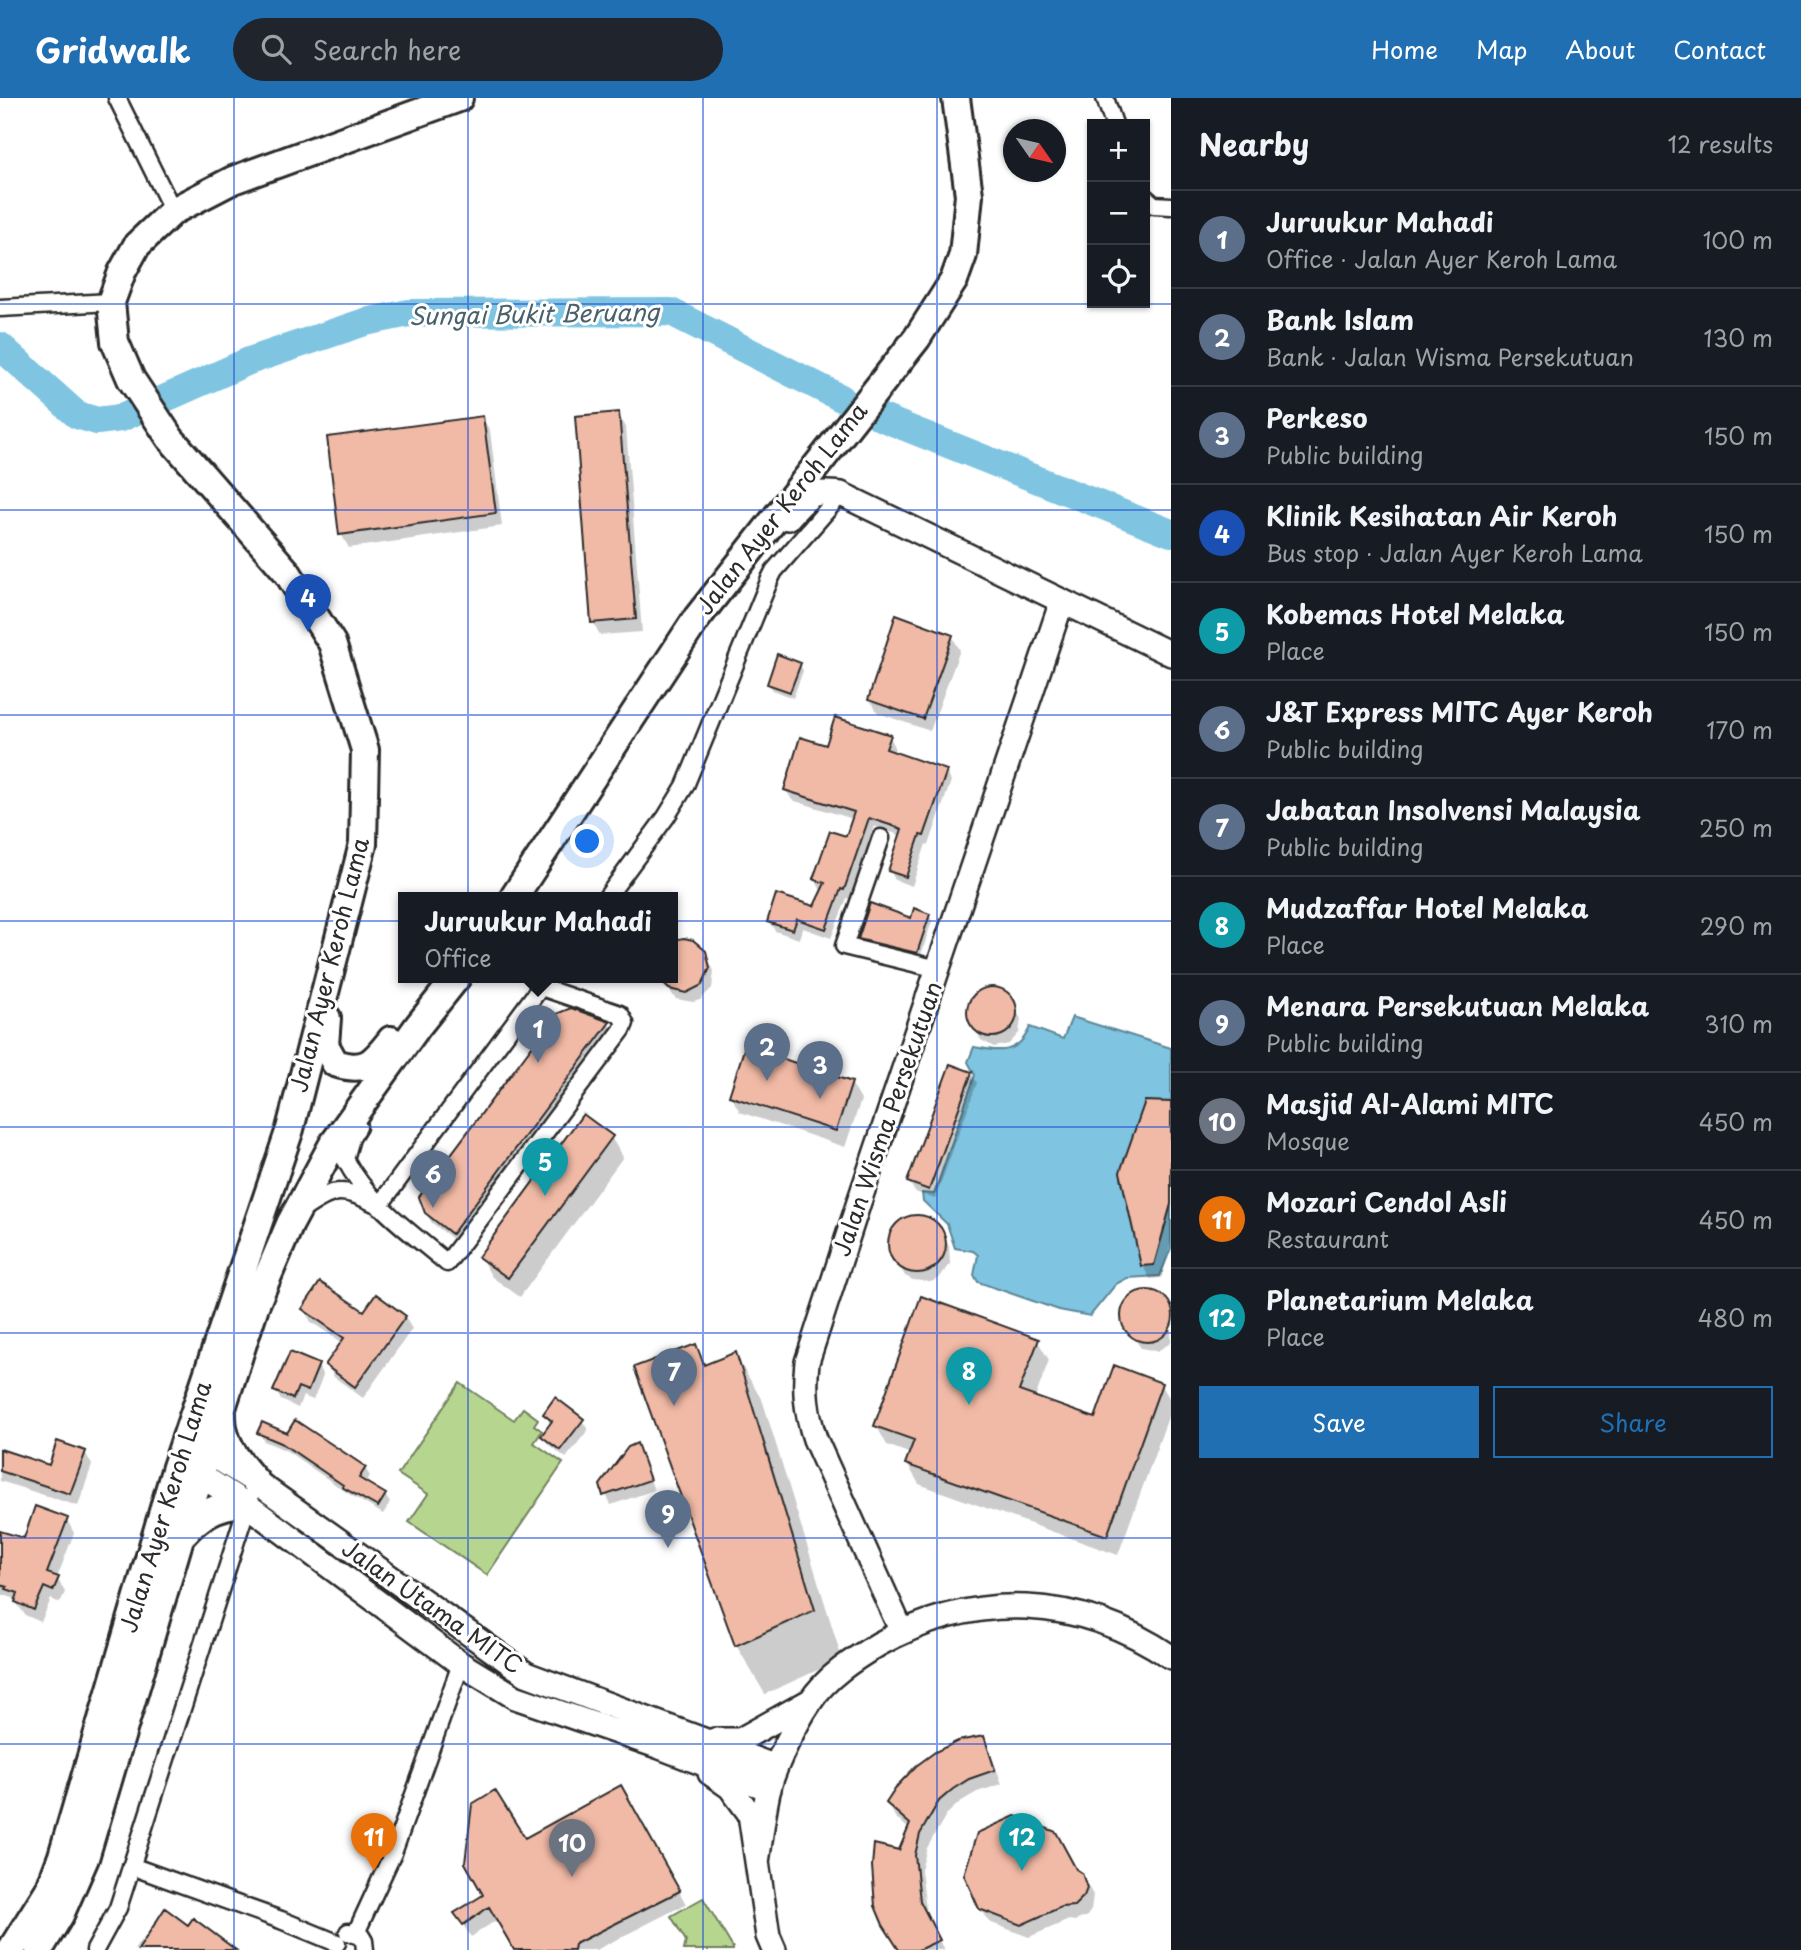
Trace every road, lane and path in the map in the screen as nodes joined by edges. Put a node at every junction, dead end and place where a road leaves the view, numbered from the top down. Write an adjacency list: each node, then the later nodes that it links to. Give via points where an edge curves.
1 (117, 98): 8 (street)
2 (459, 98): 8 (main road, Jalan Ayer Keroh Lama, via 233,180)
3 (956, 98): 11 (main road, Jalan Ayer Keroh Lama, via 969,195 963,255 954,280)
4 (1105, 98): 5 (street)
5 (1112, 119)
6 (1150, 201): 7 (street)
7 (1171, 206)
8 (173, 211): 9 (main road, Jalan Ayer Keroh Lama, via 137,245)
9 (110, 302): 10 (street); 18 (main road, Jalan Ayer Keroh Lama, via 115,342 131,379 170,438 286,572 332,643 365,750 363,844)
10 (0, 308)
11 (917, 338): 12 (main road, via 838,450 831,470); 14 (main road, Jalan Ayer Keroh Lama)
12 (841, 494): 13 (main road); 14 (main road, via 812,494); 21 (street, via 774,571 685,786)
13 (1062, 601): 15 (main road); 22 (main road, Jalan Wisma Persekutuan)
14 (696, 618): 17 (main road, Jalan Ayer Keroh Lama)
15 (1171, 654)
16 (881, 838): 22 (street, via 844,946)
17 (547, 849): 19 (main road); 20 (main road, Jalan Ayer Keroh Lama)
18 (354, 882): 23 (main road, via 326,1024 325,1045 335,1063 364,1067 380,1054); 31 (main road, Jalan Ayer Keroh Lama, via 290,1129)
19 (510, 892)
20 (517, 892)
21 (611, 892)
22 (938, 969): 34 (main road, Jalan Wisma Persekutuan, via 807,1362 804,1389 814,1439)
23 (434, 983)
24 (454, 983): 29 (main road, Jalan Ayer Keroh Lama, via 332,1144)
25 (455, 983): 28 (street, via 351,1138 345,1159)
26 (543, 983): 28 (street)
27 (546, 983): 28 (street, via 620,1014 625,1023 622,1030 447,1263)
28 (379, 1206): 29 (street, via 352,1192 337,1192)
29 (295, 1214): 30 (main road, Jalan Ayer Keroh Lama, via 255,1306)
30 (222, 1409): 31 (main road, Jalan Ayer Keroh Lama); 32 (main road, via 223,1433)
31 (192, 1459): 32 (main road); 33 (main road, Jalan Ayer Keroh Lama); 45 (main road, Jalan Ayer Keroh Lama, via 62,1856 50,1888)
32 (248, 1496): 33 (main road, via 199,1517); 36 (main road); 38 (main road, Jalan Utama MITC, via 526,1674); 41 (street)
33 (180, 1538): 46 (main road, Jalan Ayer Keroh Lama, via 85,1858)
34 (901, 1632): 35 (main road, via 967,1609 1036,1606 1104,1621); 37 (main road, via 829,1679)
35 (1171, 1657)
36 (461, 1664): 38 (main road, via 515,1696); 42 (street, via 393,1853)
37 (810, 1701): 38 (main road, via 740,1740); 39 (main road)
38 (696, 1749): 39 (main road); 40 (main road, via 750,1814)
39 (772, 1778): 40 (main road)
40 (757, 1862): 43 (main road)
41 (131, 1866): 44 (street); 47 (street, via 118,1908)
42 (356, 1933): 44 (street, via 344,1934); 48 (street)
43 (768, 1945)
44 (337, 1946)
45 (11, 1950)
46 (39, 1950)
47 (95, 1950)
48 (365, 1950)

